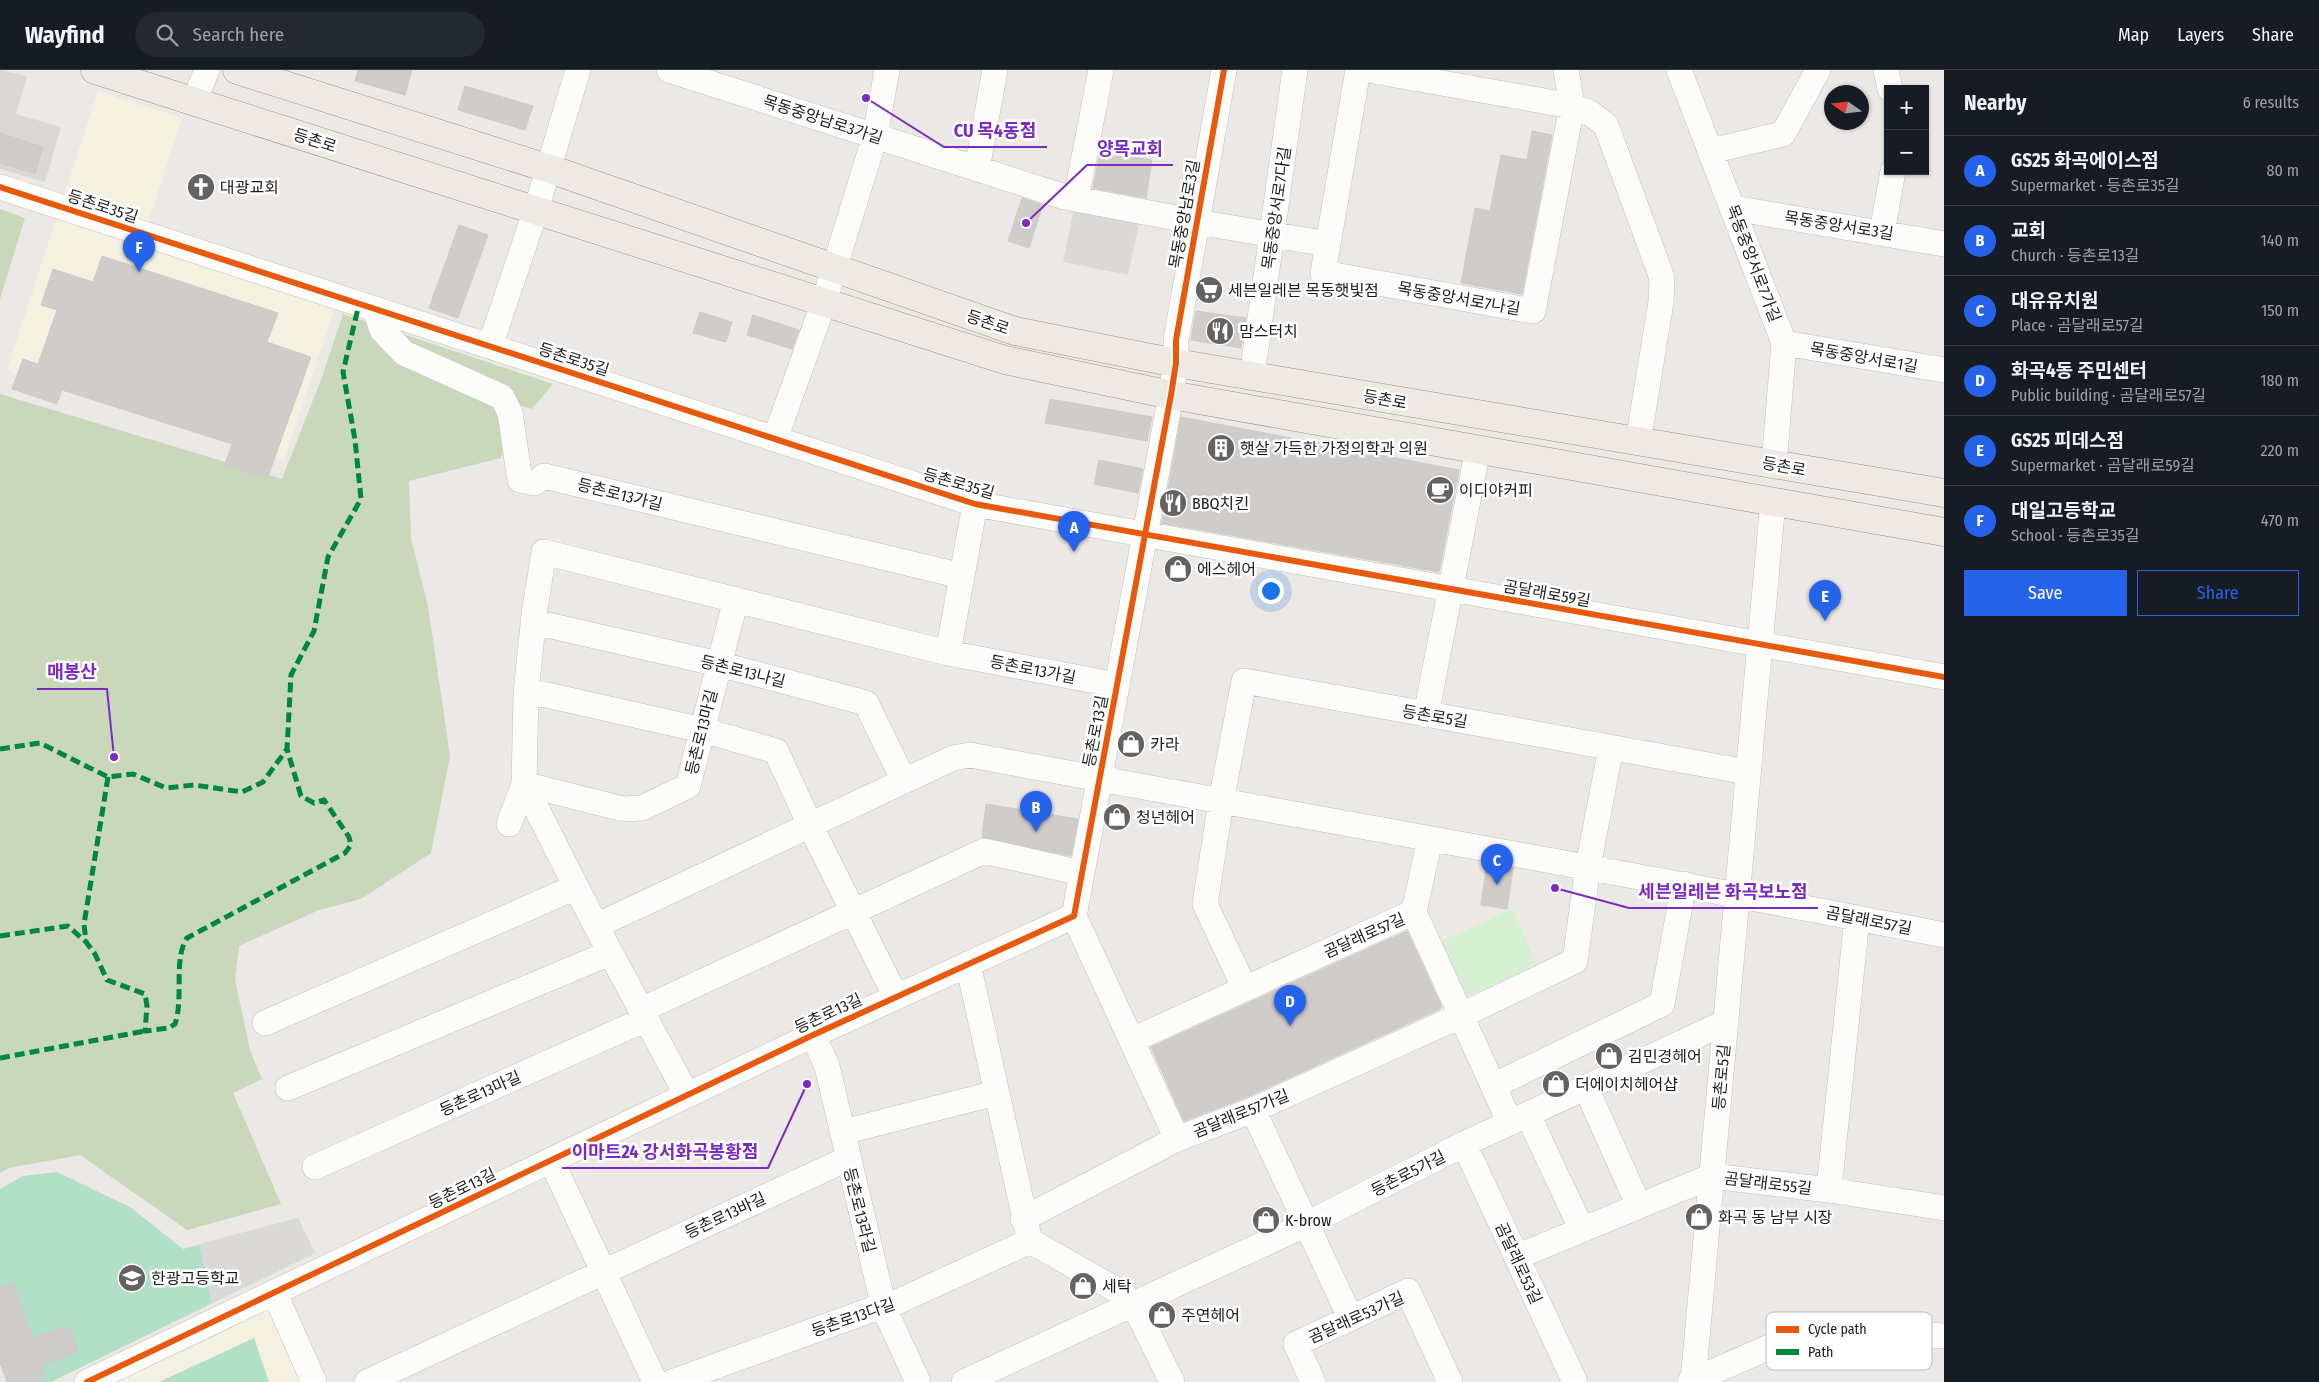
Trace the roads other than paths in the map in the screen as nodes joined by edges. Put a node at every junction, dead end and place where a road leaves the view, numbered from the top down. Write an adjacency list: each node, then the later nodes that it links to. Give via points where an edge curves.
1 (95, 70): 19 (main road, 등촌로)
2 (207, 70): 19 (street)
3 (237, 70): 23 (main road, 등촌로)
4 (578, 70): 23 (street)
5 (669, 70): 17 (street, 목동중앙남로3가길)
6 (887, 70): 21 (street)
7 (995, 70): 24 (street)
8 (1101, 70): 27 (street)
9 (1224, 70): 30 (street, 목동중앙남로3길)
10 (1296, 70): 32 (street, 목동중앙서로7다길)
11 (1358, 70): 33 (street, 목동중앙서로7나길)
12 (1368, 70): 20 (street)
13 (1566, 70): 20 (street, 목동중앙서로7나길)
14 (1679, 70): 22 (street, 목동중앙서로7가길)
15 (1818, 70): 22 (street, via 1783,134)
16 (1886, 70): 18 (street)
17 (737, 81): 21 (street, 목동중앙남로3가길)
18 (1889, 85)
19 (194, 102): 29 (main road, 등촌로)
20 (1572, 106): 33 (street, 목동중앙서로7나길, via 1533,311 1323,273); 45 (street, via 1590,113 1606,126 1662,278)
21 (875, 136): 24 (street, 목동중앙남로3가길); 35 (street)
22 (1711, 150): 28 (street, 목동중앙서로7가길)
23 (547, 168): 29 (street); 35 (main road, 등촌로)
24 (978, 169): 27 (street, 목동중앙남로3가길)
25 (1892, 175): 31 (street)
26 (0, 187): 37 (street, 등촌로35길)
27 (1076, 199): 30 (street, 목동중앙남로3가길)
28 (1733, 208): 31 (street, 목동중앙서로3길); 38 (street, 목동중앙서로7가길)
29 (536, 210): 36 (main road, 등촌로); 39 (street)
30 (1197, 222): 32 (street, 목동중앙남로3가길); 40 (street, 목동중앙남로3길, via 1176,340)
31 (1882, 232): 34 (street, 목동중앙서로3길)
32 (1273, 235): 33 (street, 목동중앙남로3가길); 42 (street, 목동중앙서로7다길)
33 (1328, 244)
34 (1944, 244)
35 (834, 268): 36 (street); 40 (main road, 등촌로, via 1015,331)
36 (824, 302): 43 (main road, 등촌로, via 1005,360); 44 (street)
37 (375, 309): 39 (street, 등촌로35길); 53 (street, 등촌로13가길, via 382,330 404,353 502,397 510,413 520,480 535,483 544,476)
38 (1784, 343): 41 (street, 목동중앙서로1길); 47 (street, 목동중앙서로7가길)
39 (490, 346): 44 (street, 등촌로35길)
40 (1176, 363): 42 (main road, 등촌로); 43 (street, 등촌로13길)
41 (1944, 370)
42 (1252, 376): 45 (main road, 등촌로)
43 (1171, 395): 46 (main road, 등촌로); 52 (street, 등촌로13길)
44 (775, 439): 50 (street, 등촌로35길)
45 (1638, 442): 47 (main road, 등촌로)
46 (1478, 449): 49 (main road, 등촌로); 54 (street)
47 (1774, 465): 48 (main road, 등촌로)
48 (1944, 494)
49 (1773, 501): 51 (main road, 등촌로); 57 (street, 등촌로5길)
50 (975, 504): 52 (street, 등촌로35길); 53 (street)
51 (1944, 532)
52 (1145, 536): 54 (street, 곰달래로59길); 61 (street, 등촌로13길)
53 (962, 576): 58 (street)
54 (1450, 590): 57 (street, 곰달래로59길); 63 (street)
55 (736, 599): 56 (street, 등촌로13가길, via 544,552); 58 (street, 등촌로13가길); 59 (street, 등촌로13마길)
56 (534, 622): 59 (street, 등촌로13나길); 62 (street)
57 (1760, 645): 60 (street, 곰달래로59길); 66 (street, 등촌로5길)
58 (948, 653): 61 (street, 등촌로13가길)
59 (719, 664): 64 (street, 등촌로13마길); 68 (street, 등촌로13나길, via 866,703)
60 (1944, 677)
61 (1117, 685): 67 (street, 등촌로13길)
62 (526, 693): 64 (street); 69 (street)
63 (1426, 715): 65 (street, 등촌로5길); 70 (street, 등촌로5길, via 1244,681)
64 (702, 730): 69 (street, 등촌로13마길, via 688,786 642,808 623,809); 72 (street, via 776,751)
65 (1611, 748): 66 (street, 등촌로5길); 74 (street)
66 (1747, 772): 78 (street, 등촌로5길)
67 (1100, 779): 68 (street, via 970,756 953,758); 70 (street, 곰달래로57길); 75 (street, 등촌로13길)
68 (904, 781): 72 (street)
69 (524, 784): 71 (street); 77 (street)
70 (1221, 802): 73 (street, 곰달래로57길); 87 (street, via 1206,904)
71 (509, 824)
72 (810, 825): 79 (street); 83 (street)
73 (1430, 839): 74 (street, 곰달래로57길); 80 (street, 곰달래로57길)
74 (1588, 866): 76 (street, 곰달래로57길); 90 (street, 곰달래로57가길, via 1575,961)
75 (1082, 873): 79 (street, via 984,851); 81 (street, 등촌로13길)
76 (1684, 884): 78 (street, 곰달래로57길); 95 (street, via 1662,1004)
77 (576, 887): 83 (street); 92 (street)
78 (1737, 894): 82 (street, 곰달래로57길); 91 (street, 등촌로5길)
79 (853, 912): 88 (street); 89 (street)
80 (1414, 912): 87 (street, 곰달래로57길); 90 (street)
81 (1074, 916): 86 (street, 등촌로13길); 94 (street)
82 (1857, 918): 84 (street, 곰달래로57길); 109 (street)
83 (596, 926): 85 (street)
84 (1944, 935)
85 (610, 953): 89 (street); 96 (street)
86 (968, 964): 88 (street, 등촌로13길); 98 (street)
87 (1245, 989): 94 (street, 곰달래로57길)
88 (896, 997): 93 (street, 등촌로13길)
89 (643, 1014): 99 (street); 107 (street, 등촌로13마길)
90 (1462, 1015): 95 (street); 100 (street, 곰달래로57가길)
91 (1726, 1022): 97 (street, 등촌로5가길); 108 (street, 등촌로5길)
92 (265, 1023)
93 (813, 1035): 99 (street, 등촌로13길); 102 (street, 등촌로13라길, via 827,1066)
94 (1132, 1040): 103 (street)
95 (1493, 1086): 101 (street)
96 (288, 1088)
97 (1586, 1088): 101 (street, 등촌로5가길); 110 (street)
98 (996, 1093): 102 (street); 113 (street)
99 (687, 1095): 106 (street, 등촌로13길)
100 (1253, 1110): 103 (street, 곰달래로57가길); 112 (street)
101 (1519, 1119): 104 (street, 등촌로5가길); 114 (street)
102 (843, 1132): 105 (street, 등촌로13라길)
103 (1177, 1139): 113 (street, 곰달래로57가길)
104 (1464, 1144): 112 (street, 등촌로5가길); 115 (street, 곰달래로53길)
105 (847, 1159): 116 (street, 등촌로13바길); 119 (street, 등촌로13라길)
106 (551, 1160): 116 (street); 117 (street, 등촌로13길)
107 (315, 1167)
108 (1712, 1176): 109 (street, 곰달래로55길); 110 (street, 곰달래로55길); 122 (street, 등촌로5길)
109 (1829, 1190): 111 (street, 곰달래로55길)
110 (1639, 1206): 114 (street, 곰달래로55길)
111 (1944, 1208)
112 (1307, 1224): 118 (street, 등촌로5가길); 120 (street)
113 (1026, 1230): 118 (street); 119 (street, 등촌로13다길)
114 (1582, 1230): 115 (street, 곰달래로55길)
115 (1516, 1257): 133 (street, 곰달래로53길)
116 (604, 1272): 125 (street, 등촌로13바길); 126 (street)
117 (274, 1294): 123 (street, 등촌로13길); 124 (street)
118 (1133, 1303): 129 (street); 130 (street)
119 (884, 1308): 127 (street, 등촌로13다길, via 879,1307); 128 (street, 등촌로13라길)
120 (1350, 1317): 131 (street, 곰달래로53가길, via 1296,1344); 132 (street, 곰달래로53가길, via 1408,1291)
121 (1766, 1348): 122 (street)
122 (1692, 1381)
123 (87, 1382)
124 (314, 1382)
125 (367, 1382)
126 (655, 1382)
127 (672, 1382)
128 (918, 1382)
129 (964, 1382)
130 (1172, 1382)
131 (1313, 1382)
132 (1450, 1382)
133 (1575, 1382)

